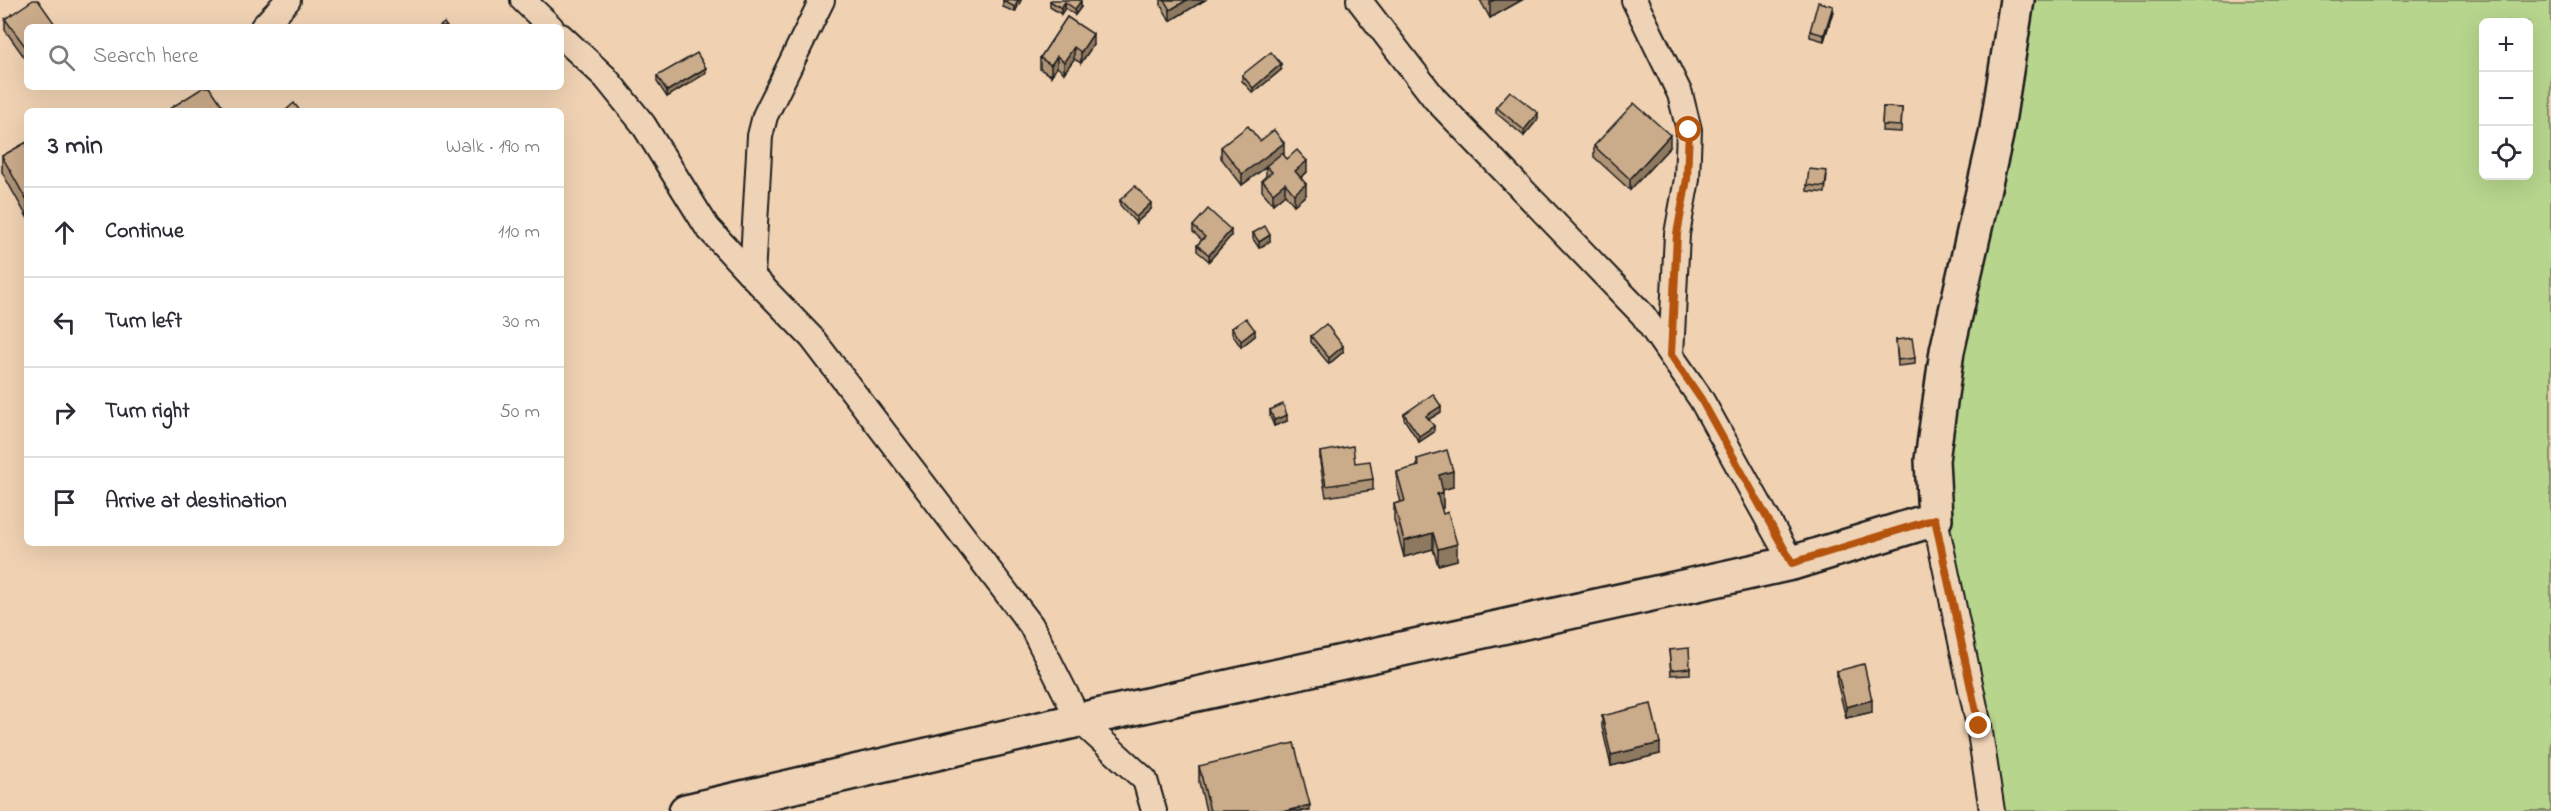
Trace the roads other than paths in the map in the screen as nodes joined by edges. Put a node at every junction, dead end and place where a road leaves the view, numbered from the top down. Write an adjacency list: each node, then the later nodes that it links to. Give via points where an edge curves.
1 (288, 0): 7 (street)
2 (523, 0): 8 (street)
3 (822, 0): 10 (street, via 759,136)
4 (1359, 0): 11 (street, via 1435,99 1643,315)
5 (1634, 0): 11 (street, via 1680,94 1689,130 1687,179 1677,234)
6 (2018, 0): 12 (street, via 1996,135 1947,351 1932,460)
7 (267, 24)
8 (548, 24)
9 (564, 39): 10 (street, via 628,105 707,227)
10 (752, 276): 14 (street, via 812,338 1031,625)
11 (1671, 355): 13 (street, via 1701,399)
12 (1935, 519): 13 (street); 17 (street, via 1979,726)
13 (1792, 563): 14 (street)
14 (1079, 720): 15 (street); 16 (street, via 1145,780)
15 (693, 810)
16 (1154, 811)
17 (1992, 811)

